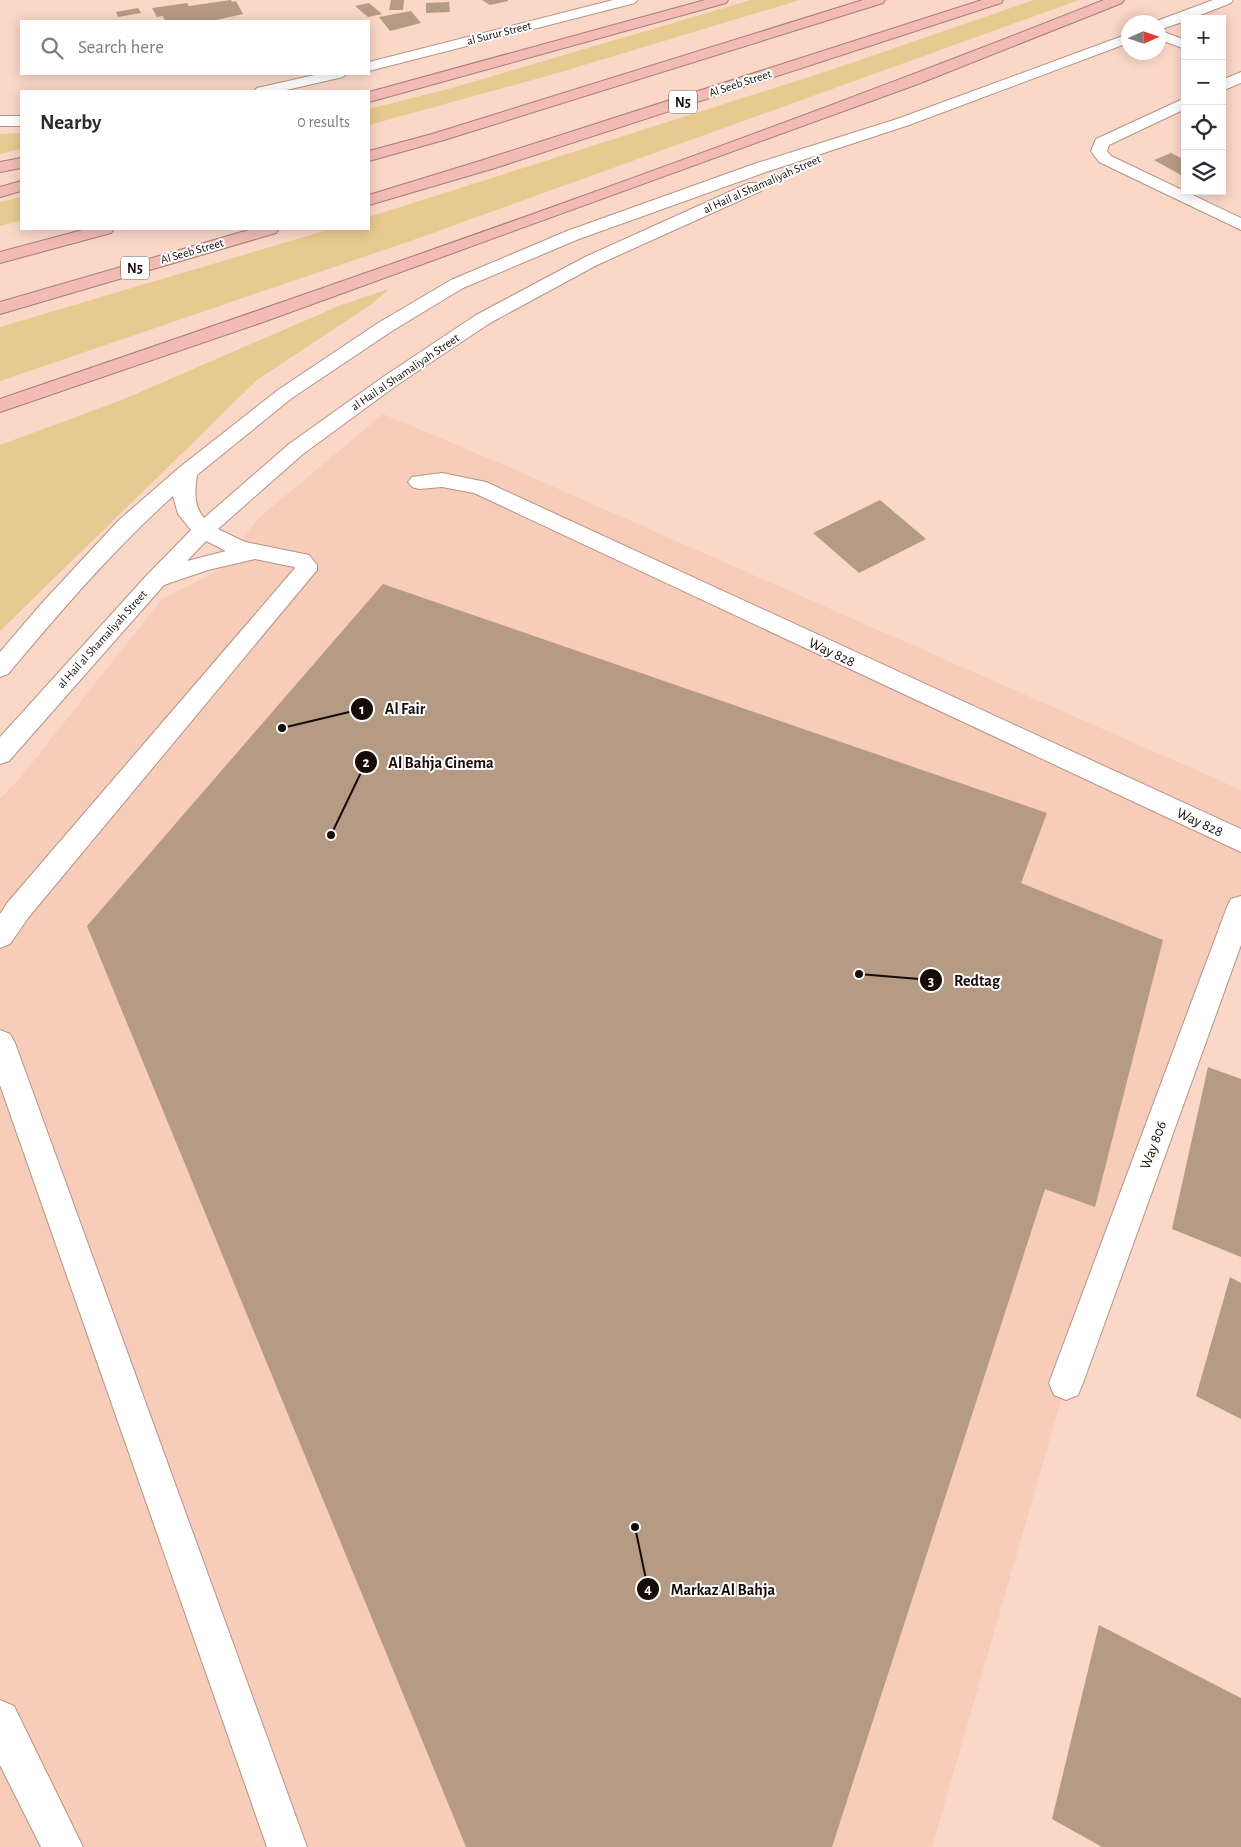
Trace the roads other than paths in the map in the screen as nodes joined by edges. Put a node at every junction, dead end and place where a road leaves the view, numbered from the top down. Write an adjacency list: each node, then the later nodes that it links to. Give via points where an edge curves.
1 (630, 0): 11 (street, al Surur Street)
2 (721, 0): 16 (highway)
3 (878, 0): 21 (highway)
4 (996, 0): 28 (highway, Al Seeb Street / N5)
5 (1117, 0): 34 (highway, via 913,81)
6 (1226, 0): 7 (street)
7 (1166, 23)
8 (1166, 37): 10 (street)
9 (1121, 41): 20 (street, al Hail al Shamaliyah Street)
10 (1181, 43)
11 (370, 67)
12 (1239, 70): 14 (street)
13 (334, 75): 15 (street)
14 (1226, 82)
15 (266, 90)
16 (370, 97)
17 (1181, 105): 29 (street, via 1102,142 1099,151 1105,159)
18 (0, 121): 19 (street)
19 (20, 121)
20 (903, 122): 39 (street, al Hail al Shamaliyah Street, via 760,168 573,235 457,284 385,327 285,394); 41 (street, al Hail al Shamaliyah Street, via 591,261 484,319 296,449)
21 (370, 156)
22 (20, 163): 23 (highway)
23 (0, 167)
24 (20, 179): 25 (highway)
25 (0, 184)
26 (20, 186): 27 (highway)
27 (0, 192)
28 (370, 200)
29 (1241, 225)
30 (101, 230): 32 (highway)
31 (267, 230): 33 (highway, Al Seeb Street / N5)
32 (0, 258)
33 (0, 308)
34 (162, 350): 35 (highway); 38 (highway, via 65,402)
35 (82, 376): 36 (highway); 37 (highway)
36 (0, 396)
37 (0, 406)
38 (0, 425)
39 (187, 472): 41 (street, via 182,488 184,503); 44 (street, al Hail al Shamaliyah Street, via 127,525)
40 (419, 482): 46 (street, Way 828, via 442,480 478,487)
41 (204, 530): 42 (street, via 218,540); 43 (street, al Hail al Shamaliyah Street)
42 (254, 552): 43 (street, via 204,563); 48 (street, via 301,560 306,570 18,910)
43 (155, 580): 45 (street, al Hail al Shamaliyah Street)
44 (0, 668)
45 (0, 754)
46 (1241, 841)
47 (1241, 907): 50 (street, Way 806)
48 (0, 936)
49 (0, 1043): 53 (street)
50 (1066, 1383)
51 (0, 1720): 52 (street)
52 (63, 1847)
53 (287, 1847)

